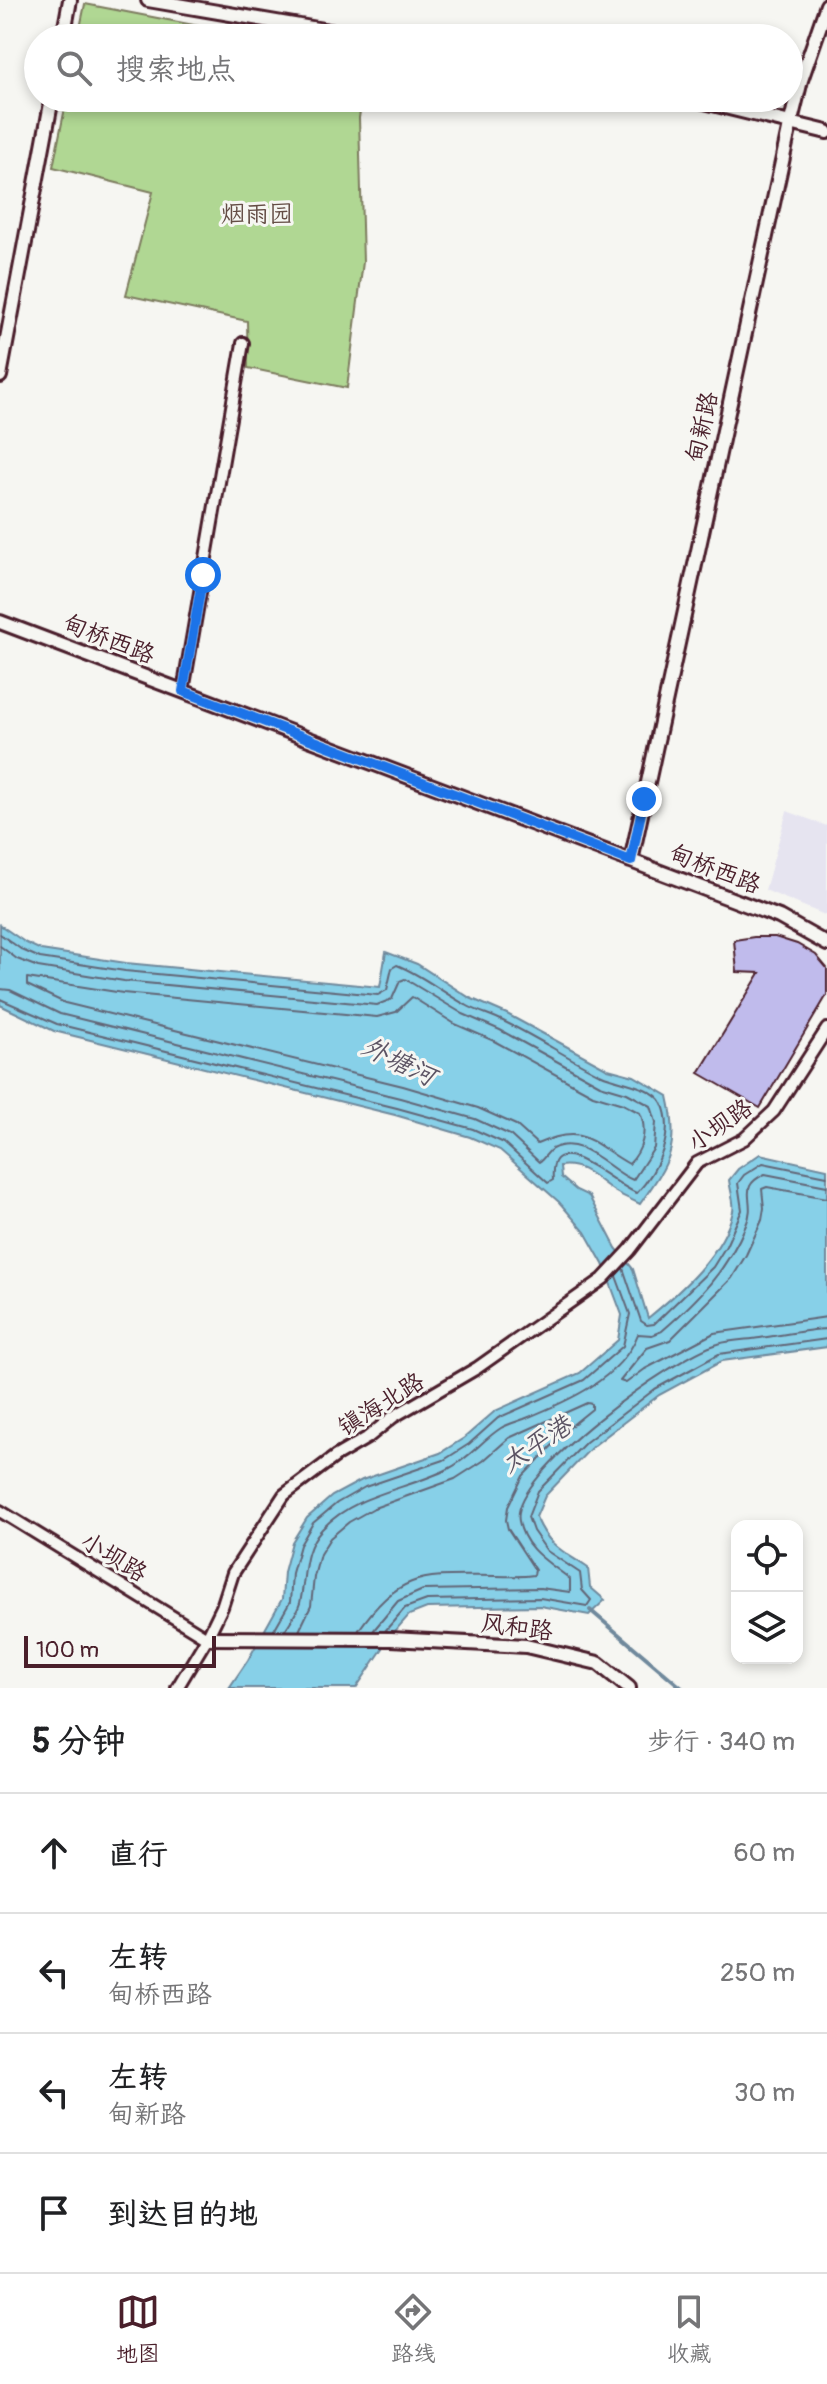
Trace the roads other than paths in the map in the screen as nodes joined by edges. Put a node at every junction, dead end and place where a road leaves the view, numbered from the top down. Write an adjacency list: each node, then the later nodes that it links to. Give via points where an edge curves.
1 (70, 0): 4 (street)
2 (148, 0): 5 (street)
3 (827, 5): 6 (street, 甸新路)
4 (66, 24)
5 (288, 24)
6 (803, 74)
7 (49, 112): 13 (street)
8 (741, 112): 10 (street)
9 (793, 112): 10 (street, 甸新路)
10 (790, 125): 11 (street); 16 (street, 甸新路)
11 (827, 132)
12 (243, 343): 15 (street)
13 (0, 376)
14 (0, 622): 15 (street, 甸桥西路)
15 (183, 691): 16 (street, 甸桥西路)
16 (631, 861): 17 (street, 甸桥西路, via 779,917)
17 (827, 944)
18 (827, 1029): 19 (street, 小坝路, via 774,1111 744,1139 697,1163)
19 (630, 1250): 21 (street, 镇海北路, via 603,1279 284,1495 233,1573)
20 (0, 1511): 21 (street, 小坝路)
21 (207, 1638): 22 (street, 镇海北路); 23 (street, 风和路, via 526,1646 598,1663)
22 (177, 1688)
23 (629, 1688)

